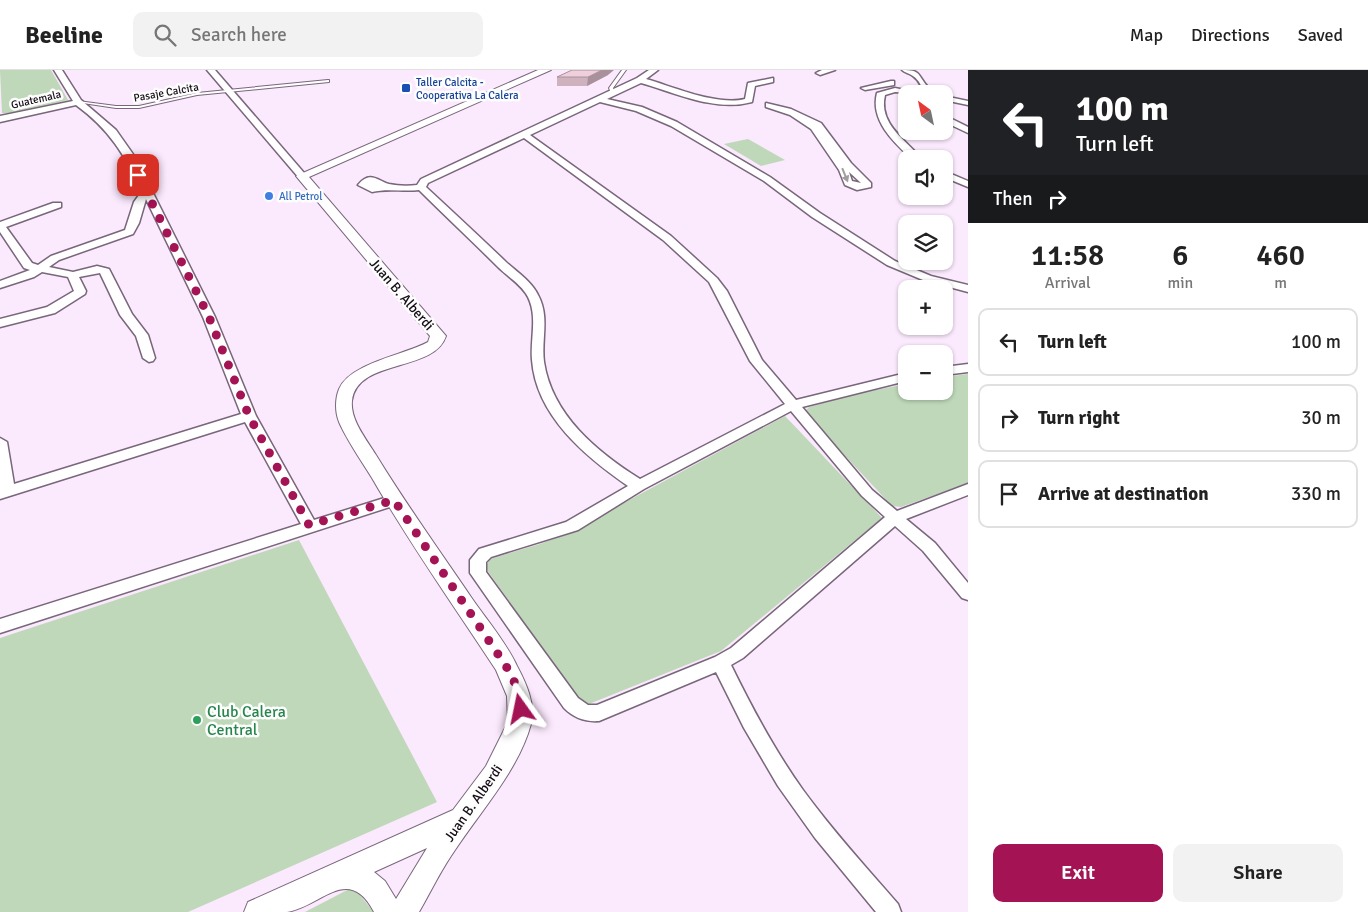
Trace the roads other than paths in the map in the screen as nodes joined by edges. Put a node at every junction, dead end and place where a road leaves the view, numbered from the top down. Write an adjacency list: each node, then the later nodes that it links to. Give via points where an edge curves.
1 (58, 70): 21 (street)
2 (211, 70): 16 (street, Juan B. Alberdi)
3 (546, 70): 34 (street)
4 (624, 70): 18 (lane, via 610,88)
5 (643, 70): 12 (street)
6 (654, 70): 12 (street)
7 (831, 70): 9 (street)
8 (906, 70): 13 (street, via 917,75)
9 (820, 73)
10 (770, 80): 22 (street, via 751,85)
11 (328, 81): 16 (lane, Pasaje Calcita)
12 (635, 82): 18 (street); 22 (street, via 710,100)
13 (921, 85)
14 (898, 86): 15 (street, via 886,83)
15 (865, 88)
16 (227, 90): 21 (lane, Pasaje Calcita, via 139,107); 34 (street, Juan B. Alberdi)
17 (898, 90): 30 (street, via 881,93 877,103)
18 (612, 92): 19 (street)
19 (598, 99): 29 (street); 43 (street, via 639,109 674,124 759,174)
20 (953, 100): 23 (street)
21 (78, 102): 25 (street, Guatemala); 39 (street, via 97,116 124,146)
22 (746, 102): 24 (street)
23 (968, 103)
24 (769, 105): 26 (street, via 798,114); 33 (street, via 787,112 803,126)
25 (0, 119)
26 (808, 122): 26 (street, one-way to 26, via 818,131 844,170 848,183 856,187 868,185 848,165 823,129)
27 (953, 122): 28 (street)
28 (968, 130)
29 (524, 134): 38 (street, via 424,181); 53 (street, via 667,238 698,265 721,291 756,360)
30 (898, 139)
31 (899, 140): 32 (street)
32 (909, 150)
33 (827, 158)
34 (302, 176): 59 (street, Juan B. Alberdi, via 438,336 436,345 429,350 369,371 344,392 342,401 347,421)
35 (953, 178): 36 (street)
36 (968, 184)
37 (382, 186): 38 (street)
38 (421, 187): 56 (street, via 531,292 541,320 538,365 543,385 553,404 583,442)
39 (146, 193): 44 (street, via 138,201 129,232 55,258); 54 (street, via 209,317)
40 (57, 205): 41 (street)
41 (0, 227): 44 (street, via 6,231 28,266)
42 (898, 258): 43 (street)
43 (886, 260): 47 (street, via 927,278)
44 (39, 268): 45 (street); 46 (street, via 25,278)
45 (73, 275): 48 (street, via 79,294 51,310); 49 (street, via 105,271 126,315 142,335)
46 (0, 285)
47 (968, 289)
48 (0, 323)
49 (149, 358)
50 (968, 368): 51 (street)
51 (953, 370)
52 (898, 379): 53 (street)
53 (792, 405): 56 (street); 60 (street, via 867,493)
54 (249, 416): 58 (street); 61 (street)
55 (0, 442): 58 (street)
56 (639, 486): 64 (street, via 560,531 485,553 478,560 478,572 579,711 599,713)
57 (968, 489): 60 (street)
58 (4, 493)
59 (394, 500): 61 (street); 65 (street, Juan B. Alberdi, via 506,666 519,696 520,722 515,735 495,774)
60 (894, 517): 62 (street, via 929,547); 64 (street, via 737,653)
61 (309, 525): 63 (street)
62 (968, 594)
63 (0, 626)
64 (721, 662): 70 (street, via 786,781)
65 (462, 818): 66 (street); 69 (street, Juan B. Alberdi, via 431,863)
66 (335, 877): 67 (street); 68 (street, via 350,875 365,879 383,899)
67 (258, 912)
68 (388, 912)
69 (404, 912)
70 (890, 912)

